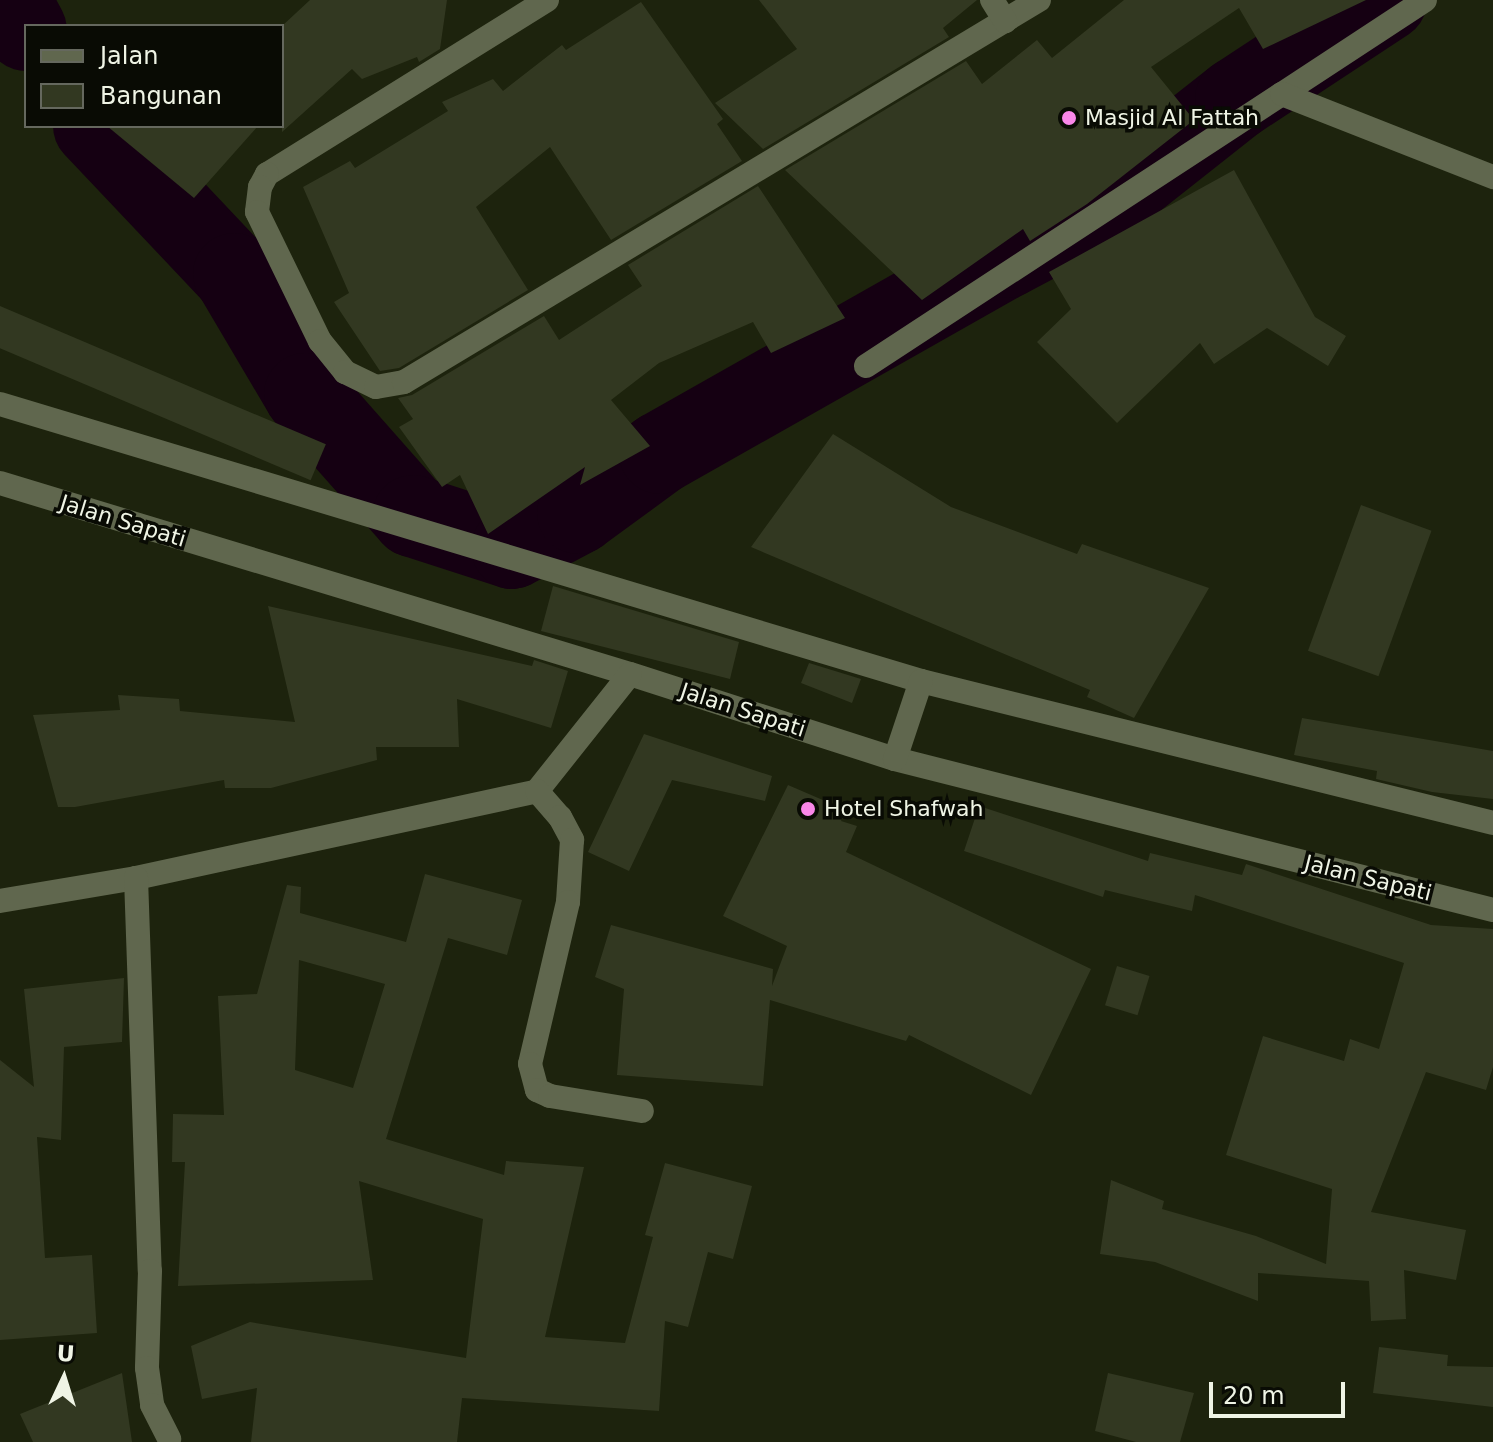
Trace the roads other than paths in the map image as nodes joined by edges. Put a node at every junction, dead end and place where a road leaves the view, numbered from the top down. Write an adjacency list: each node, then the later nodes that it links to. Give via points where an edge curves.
1 (547, 0): 4 (street, via 267,174 257,212 320,341 345,372 376,387 404,382)
2 (1039, 0): 4 (street)
3 (1425, 0): 5 (street)
4 (998, 10)
5 (1282, 94): 6 (street); 7 (street)
6 (1493, 177)
7 (866, 366)
8 (0, 404): 11 (street)
9 (0, 483): 10 (street, Jalan Sapati)
10 (630, 674): 12 (street, Jalan Sapati); 13 (street)
11 (921, 681): 12 (street); 14 (street)
12 (895, 759): 17 (street, Jalan Sapati)
13 (537, 791): 15 (street); 18 (street, via 572,840 568,902 530,1064 537,1090)
14 (1493, 823)
15 (136, 878): 16 (street); 19 (street, via 150,1271 147,1368 152,1405)
16 (0, 901)
17 (1493, 910)
18 (642, 1111)
19 (169, 1439)

